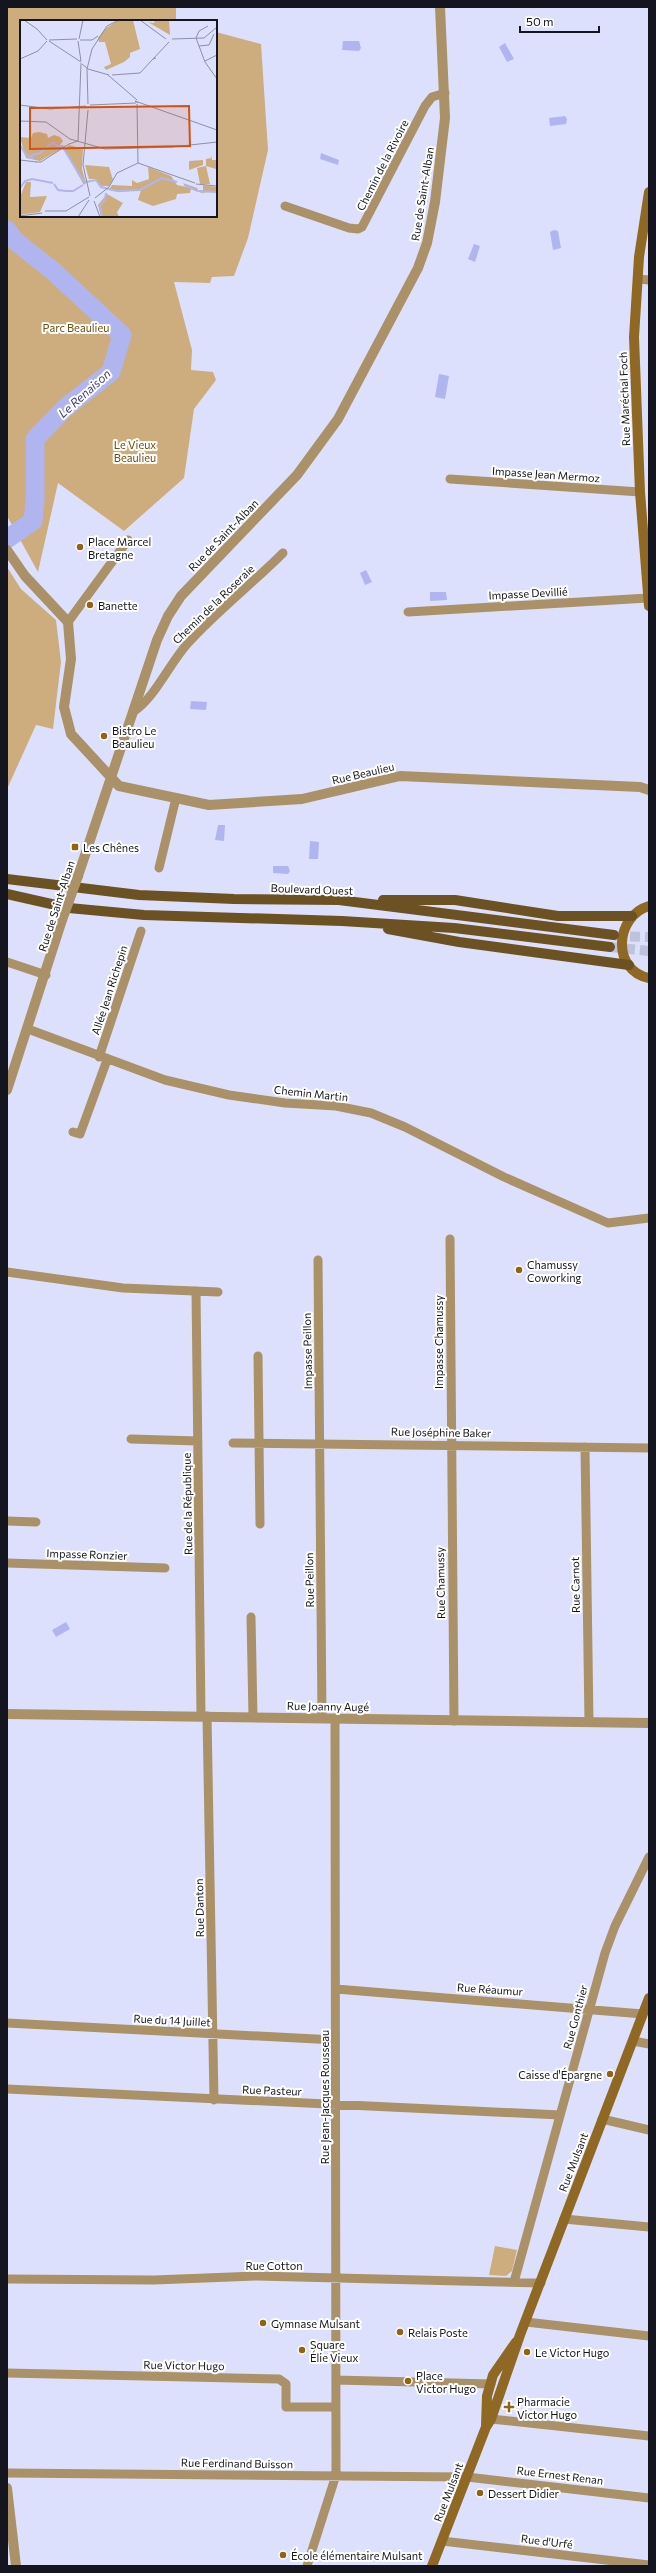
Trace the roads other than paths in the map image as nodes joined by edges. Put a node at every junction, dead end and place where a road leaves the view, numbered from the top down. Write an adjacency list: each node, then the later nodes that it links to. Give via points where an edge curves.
1 (440, 7): 2 (street, Rue de Saint-Alban)
2 (445, 93): 4 (street, Chemin de la Rivoire, via 432,97 425,106 362,227 349,228); 15 (street, Rue de Saint-Alban, via 444,134 435,202 427,243 418,268 338,419 315,453 181,596 168,616 157,640)
3 (649, 192): 5 (main road, Rue Maréchal Foch)
4 (286, 206)
5 (638, 279): 6 (street); 8 (main road, Rue Maréchal Foch, via 634,376)
6 (649, 280)
7 (450, 479): 8 (street, Impasse Jean Mermoz)
8 (640, 492): 12 (main road, Rue Maréchal Foch)
9 (128, 540): 14 (street)
10 (7, 550): 14 (street, via 25,576)
11 (283, 553): 15 (street, Chemin de la Roseraie, via 188,643 167,669 144,705)
12 (649, 602): 13 (street, Impasse Devillié)
13 (408, 612)
14 (68, 622): 16 (street, Rue Beaulieu, via 71,659 64,707 71,734)
15 (133, 712): 16 (street, Rue de Saint-Alban)
16 (111, 778): 18 (street, Rue Beaulieu, via 119,786); 31 (street, Rue de Saint-Alban, bridge, via 62,920)
17 (649, 790): 18 (street, Rue Beaulieu, via 640,787 400,776 302,799 209,805)
18 (176, 798): 19 (street)
19 (159, 868)
20 (7, 879): 22 (main road, Boulevard Ouest, via 139,895)
21 (7, 894): 25 (main road, via 69,908 144,915)
22 (339, 900): 24 (main road, via 455,900 558,916); 27 (main road, Boulevard Ouest)
23 (649, 906): 24 (main road)
24 (632, 916): 30 (main road, via 622,937 623,954)
25 (342, 921): 28 (main road, via 454,928); 30 (main road, via 459,942)
26 (141, 931): 34 (street, Allée Jean Richepin)
27 (614, 936)
28 (610, 947)
29 (7, 962): 31 (street)
30 (629, 965): 32 (main road)
31 (46, 975): 33 (street, Rue de Saint-Alban)
32 (649, 978)
33 (28, 1029): 34 (street, Chemin Martin); 35 (street, Rue de Saint-Alban)
34 (103, 1059): 36 (street, Allée Jean Richepin, via 80,1134); 37 (street, Chemin Martin, via 165,1080 229,1094 285,1103 336,1106 371,1113 504,1178 608,1223)
35 (7, 1090)
36 (73, 1132)
37 (649, 1218)
38 (450, 1239): 49 (street, Impasse Chamussy)
39 (318, 1260): 48 (street, Impasse Peillon)
40 (7, 1272): 41 (street, via 123,1288)
41 (196, 1291): 42 (street); 45 (street, Rue de la République)
42 (218, 1292)
43 (258, 1356): 47 (street)
44 (131, 1439): 45 (street)
45 (198, 1440): 59 (street, Rue de la République)
46 (233, 1442): 47 (street, Rue Joséphine Baker)
47 (259, 1442): 48 (street, Rue Joséphine Baker); 54 (street)
48 (320, 1442): 49 (street, Rue Joséphine Baker); 61 (street, Rue Peillon)
49 (450, 1445): 50 (street, Rue Joséphine Baker); 63 (street, Rue Chamussy)
50 (585, 1447): 51 (street, Rue Joséphine Baker); 64 (street, Rue Carnot)
51 (649, 1448)
52 (7, 1521): 53 (street)
53 (36, 1522)
54 (260, 1524)
55 (7, 1563): 56 (street, Impasse Ronzier)
56 (165, 1568)
57 (251, 1617): 60 (street)
58 (7, 1714): 59 (street, Rue Joanny Augé)
59 (204, 1716): 60 (street, Rue Joanny Augé); 72 (street, Rue Danton)
60 (253, 1717): 61 (street, Rue Joanny Augé)
61 (322, 1718): 62 (street, Rue Joanny Augé)
62 (335, 1718): 63 (street, Rue Joanny Augé); 67 (street, Rue Jean-Jacques Rousseau)
63 (454, 1722): 64 (street, Rue Joanny Augé)
64 (590, 1722): 65 (street, Rue Joanny Augé)
65 (649, 1723)
66 (649, 1857): 69 (street, Rue Gonthier, via 615,1926)
67 (336, 1989): 69 (street, Rue Réaumur); 73 (street, Rue Jean-Jacques Rousseau)
68 (649, 1998): 70 (main road, Rue Mulsant)
69 (590, 2009): 70 (street, Rue Réaumur); 79 (street, Rue Gonthier)
70 (643, 2014): 74 (main road, Rue Mulsant)
71 (7, 2023): 72 (street, Rue du 14 Juillet)
72 (213, 2034): 73 (street, Rue du 14 Juillet); 77 (street, Rue Danton)
73 (336, 2040): 78 (street, Rue Jean-Jacques Rousseau)
74 (633, 2041): 75 (street); 80 (main road, Rue Mulsant)
75 (649, 2044)
76 (7, 2089): 77 (street, Rue Pasteur)
77 (214, 2100): 78 (street, Rue Pasteur)
78 (336, 2105): 79 (street, Rue Pasteur); 84 (street, Rue Jean-Jacques Rousseau)
79 (560, 2115): 86 (street, Rue Gonthier)
80 (602, 2119): 81 (street); 82 (main road, Rue Mulsant)
81 (649, 2130)
82 (564, 2218): 83 (street); 87 (main road, Rue Mulsant)
83 (649, 2227)
84 (337, 2278): 85 (street, Rue Cotton, via 257,2276 154,2280); 86 (street, Rue Cotton); 92 (street, Rue Jean-Jacques Rousseau)
85 (7, 2279)
86 (514, 2282): 87 (street, Rue Cotton)
87 (541, 2283): 88 (main road, Rue Mulsant)
88 (526, 2322): 89 (main road, Rue Mulsant); 90 (street)
89 (520, 2335): 93 (main road, Rue Mulsant); 94 (main road, Rue Mulsant)
90 (649, 2336)
91 (7, 2373): 96 (street, Rue Victor Hugo, via 279,2379 285,2381 286,2407)
92 (336, 2380): 94 (street); 96 (street, Rue Jean-Jacques Rousseau)
93 (506, 2381): 94 (street); 95 (main road, Rue Mulsant)
94 (491, 2384): 95 (street); 97 (main road, Rue Mulsant)
95 (502, 2391): 97 (main road, Rue Mulsant)
96 (336, 2407): 100 (street, Rue Jean-Jacques Rousseau)
97 (488, 2423): 98 (street); 101 (main road, Rue Mulsant)
98 (649, 2436)
99 (7, 2473): 100 (street, Rue Ferdinand Buisson)
100 (336, 2475): 101 (street, Rue Ferdinand Buisson); 107 (street, Rue Jean-Jacques Rousseau)
101 (467, 2477): 103 (street, Rue Ernest Renan); 104 (main road, Rue Mulsant)
102 (7, 2488): 106 (street)
103 (649, 2498)
104 (442, 2541): 105 (street, Rue d'Urfé); 108 (main road, Rue Mulsant)
105 (649, 2565)
106 (16, 2566)
107 (308, 2566)
108 (432, 2566)

